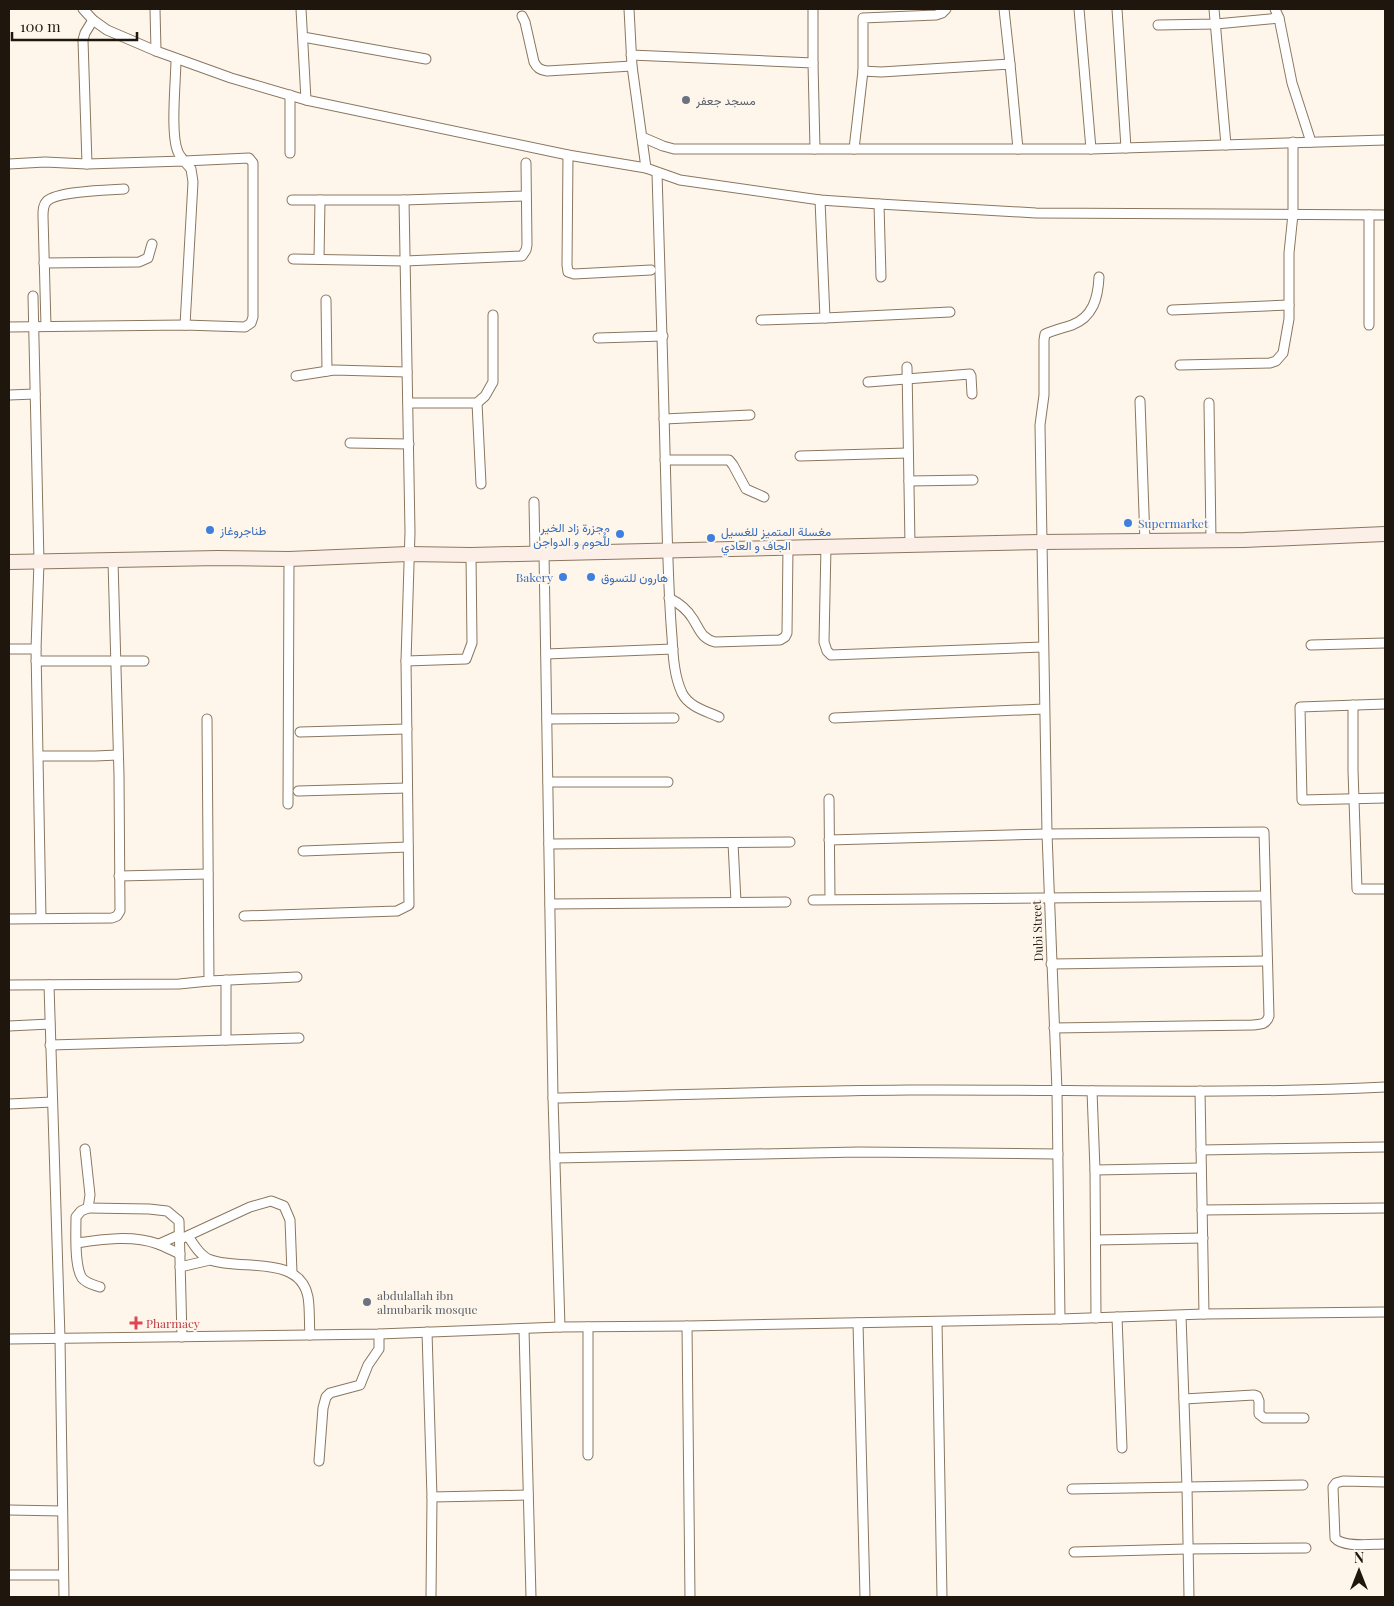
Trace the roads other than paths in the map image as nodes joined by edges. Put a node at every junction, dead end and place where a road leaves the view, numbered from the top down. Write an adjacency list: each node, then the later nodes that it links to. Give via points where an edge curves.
1 (83, 9): 15 (street)
2 (155, 9): 19 (street)
3 (302, 9): 18 (street)
4 (629, 9): 20 (street)
5 (813, 9): 23 (street)
6 (946, 9): 12 (street, via 936,15)
7 (1004, 9): 24 (street)
8 (1080, 9): 38 (street)
9 (1117, 9): 34 (street)
10 (1214, 9): 16 (street)
11 (1276, 9): 14 (street)
12 (862, 13): 26 (street)
13 (522, 16): 25 (street, via 534,62 540,70)
14 (1279, 18): 16 (street); 32 (street, via 1292,83)
15 (94, 20): 19 (street, via 115,34); 44 (street, via 83,40)
16 (1216, 24): 17 (street); 33 (street)
17 (1158, 25)
18 (303, 37): 22 (street); 28 (street)
19 (156, 51): 21 (street)
20 (631, 55): 23 (street); 25 (street)
21 (176, 59): 27 (street); 41 (street, via 175,140)
22 (426, 59)
23 (813, 63): 35 (street)
24 (1010, 64): 26 (street); 37 (street)
25 (632, 66): 29 (street)
26 (863, 71): 36 (street)
27 (290, 95): 28 (street); 39 (street)
28 (306, 100): 40 (street)
29 (642, 137): 35 (street, via 674,149); 45 (street)
30 (1385, 140): 32 (street)
31 (1293, 142): 32 (street); 33 (street); 54 (street)
32 (1311, 142)
33 (1226, 145): 34 (street)
34 (1126, 148): 38 (street)
35 (815, 149): 36 (street)
36 (854, 149): 37 (street)
37 (1018, 149): 38 (street)
38 (1092, 149)
39 (290, 153)
40 (568, 155): 45 (street); 62 (street, via 568,272)
41 (184, 161): 44 (street); 73 (street, via 191,170 192,182); 73 (street, via 245,158 253,163 251,323 245,327)
42 (526, 163): 48 (street)
43 (9, 164): 44 (street)
44 (87, 164)
45 (646, 168): 46 (street)
46 (657, 173): 52 (street, via 680,180); 78 (street)
47 (124, 189): 61 (street, via 74,193 46,202 43,216)
48 (526, 196): 51 (street); 60 (street, via 527,245 522,256)
49 (292, 200): 50 (street)
50 (320, 200): 51 (street); 59 (street)
51 (404, 200): 60 (street)
52 (820, 200): 53 (street); 71 (street)
53 (880, 204): 54 (street, via 1036,213); 63 (street)
54 (1293, 214): 55 (street); 67 (street)
55 (1369, 215): 56 (street); 74 (street)
56 (1385, 215)
57 (152, 244): 61 (street, via 148,258 139,262)
58 (293, 259): 59 (street)
59 (320, 259): 60 (street)
60 (405, 261): 83 (street)
61 (44, 262): 76 (street)
62 (651, 270)
63 (882, 276)
64 (1099, 277): 109 (street, Dubi Street, via 1092,311 1074,325 1045,334 1040,438)
65 (33, 296): 75 (street)
66 (326, 300): 82 (street)
67 (1289, 305): 68 (street); 80 (street, via 1286,341 1276,360 1262,364)
68 (1172, 310)
69 (950, 312): 71 (street)
70 (493, 316): 92 (street, via 493,382)
71 (825, 318): 72 (street)
72 (761, 320)
73 (185, 325): 76 (street)
74 (1369, 325)
75 (34, 326): 76 (street); 77 (street); 87 (street)
76 (46, 326)
77 (9, 327)
78 (663, 336): 79 (street); 95 (street)
79 (598, 338)
80 (1180, 365)
81 (907, 367): 85 (street)
82 (327, 371): 83 (street); 84 (street)
83 (408, 372): 91 (street)
84 (296, 376)
85 (907, 378): 86 (street); 88 (street, via 970,374); 98 (street)
86 (868, 382)
87 (35, 394): 89 (street); 120 (street)
88 (972, 394)
89 (9, 395)
90 (1140, 401): 108 (street)
91 (408, 403): 92 (street); 97 (street)
92 (477, 403): 103 (street)
93 (1209, 403): 107 (street)
94 (750, 415): 95 (street)
95 (664, 419): 100 (street)
96 (350, 443): 97 (street)
97 (409, 444): 115 (street)
98 (908, 453): 99 (street); 102 (street)
99 (800, 456)
100 (665, 460): 104 (street, via 729,460 746,488); 113 (street)
101 (973, 480): 102 (street)
102 (909, 481): 110 (street)
103 (481, 484)
104 (764, 497)
105 (534, 502): 114 (street)
106 (1385, 534): 107 (street)
107 (1211, 540): 108 (street)
108 (1145, 541): 109 (street)
109 (1041, 542): 110 (street); 124 (street, Dubi Street)
110 (910, 545): 111 (street)
111 (826, 546): 112 (street); 124 (street, via 824,642 831,655)
112 (788, 547): 113 (street); 121 (street, via 787,633 780,640 709,640 698,631 680,603)
113 (667, 550): 114 (street); 121 (street)
114 (540, 553): 116 (street); 128 (street)
115 (408, 554): 116 (street); 117 (street); 131 (street)
116 (471, 555): 131 (street, via 472,644 466,659)
117 (289, 559): 118 (street); 152 (street)
118 (113, 561): 120 (street); 130 (street)
119 (9, 562): 120 (street)
120 (39, 562): 126 (street)
121 (669, 598): 127 (street)
122 (1385, 642): 123 (street)
123 (1311, 645)
124 (1043, 648): 135 (street, Dubi Street)
125 (9, 649): 126 (street)
126 (36, 649): 129 (street)
127 (673, 649): 128 (street); 136 (street, via 682,693 696,707)
128 (546, 654): 140 (street)
129 (36, 661): 130 (street); 144 (street)
130 (116, 661): 132 (street); 143 (street)
131 (406, 661): 141 (street)
132 (144, 662)
133 (1353, 704): 134 (street); 149 (street); 149 (street, via 1300,707 1302,800)
134 (1385, 704)
135 (1044, 709): 138 (street); 153 (street, Dubi Street)
136 (719, 717)
137 (674, 718): 140 (street)
138 (834, 718)
139 (207, 719): 160 (street)
140 (547, 719): 145 (street)
141 (407, 729): 142 (street); 147 (street)
142 (300, 732)
143 (118, 755): 144 (street); 161 (street)
144 (39, 756): 171 (street)
145 (548, 782): 146 (street); 157 (street)
146 (668, 782)
147 (408, 788): 148 (street); 158 (street)
148 (298, 791)
149 (1354, 798): 150 (street); 162 (street, via 1357,889)
150 (1385, 798)
151 (829, 799): 154 (street)
152 (288, 804)
153 (1046, 834): 154 (street); 163 (street, via 1264,832); 164 (street, Dubi Street)
154 (829, 840): 165 (street)
155 (734, 842): 156 (street); 157 (street); 167 (street)
156 (790, 842)
157 (549, 844): 169 (street)
158 (408, 847): 159 (street); 170 (street, via 409,905 404,909)
159 (303, 851)
160 (208, 874): 161 (street); 177 (street)
161 (119, 876): 171 (street, via 120,911 117,916)
162 (1385, 889)
163 (1265, 896): 164 (street); 173 (street)
164 (1048, 898): 165 (street); 174 (street, Dubi Street)
165 (830, 899): 166 (street)
166 (813, 900)
167 (736, 902): 168 (street); 169 (street)
168 (786, 902)
169 (550, 904): 190 (street)
170 (244, 916)
171 (40, 918): 172 (street)
172 (9, 919)
173 (1267, 961): 174 (street); 182 (street, via 1269,1016 1264,1024)
174 (1051, 964): 182 (street, Dubi Street)
175 (297, 977): 176 (street)
176 (226, 980): 177 (street); 184 (street)
177 (209, 981): 179 (street)
178 (9, 985): 179 (street)
179 (48, 985): 180 (street)
180 (50, 1024): 181 (street); 185 (street)
181 (9, 1026)
182 (1054, 1028): 187 (street, Dubi Street)
183 (299, 1038): 184 (street)
184 (226, 1040): 185 (street)
185 (50, 1045): 191 (street)
186 (1385, 1087): 189 (street)
187 (1057, 1091): 188 (street); 190 (street, via 796,1092); 196 (street, Dubi Street)
188 (1092, 1091): 189 (street); 199 (street)
189 (1200, 1091): 195 (street)
190 (553, 1098): 197 (street)
191 (52, 1102): 192 (street); 229 (street)
192 (9, 1104)
193 (1385, 1146): 195 (street)
194 (85, 1149): 200 (street, via 90,1195)
195 (1200, 1150): 198 (street)
196 (1058, 1154): 197 (street, via 859,1152); 218 (street, Dubi Street)
197 (555, 1158): 222 (street)
198 (1201, 1168): 199 (street); 202 (street)
199 (1095, 1170): 205 (street)
200 (88, 1208): 203 (street, via 167,1211 179,1221); 206 (street, via 76,1217)
201 (1385, 1208): 202 (street)
202 (1202, 1210): 204 (street)
203 (182, 1237): 207 (street); 208 (street); 209 (street); 211 (street, via 271,1201 284,1206 290,1220)
204 (1202, 1238): 205 (street); 214 (street)
205 (1096, 1240): 217 (street)
206 (77, 1243): 207 (street, via 135,1239); 212 (street, via 78,1266 83,1278)
207 (159, 1244): 208 (street)
208 (180, 1254): 210 (street)
209 (210, 1260): 210 (street); 211 (street, via 272,1267)
210 (180, 1267): 228 (street)
211 (292, 1273): 227 (street, via 301,1281 308,1296)
212 (100, 1287)
213 (1385, 1312): 214 (street)
214 (1204, 1314): 215 (street)
215 (1181, 1316): 216 (street); 231 (street)
216 (1117, 1317): 217 (street); 233 (street)
217 (1096, 1318): 218 (street)
218 (1060, 1319): 219 (street)
219 (937, 1322): 220 (street); 255 (street)
220 (858, 1323): 221 (street); 254 (street)
221 (687, 1326): 223 (street); 253 (street)
222 (560, 1327): 223 (street); 224 (street)
223 (588, 1327): 234 (street)
224 (524, 1329): 225 (street); 240 (street)
225 (426, 1332): 226 (street); 241 (street)
226 (379, 1334): 227 (street); 235 (street, via 379,1349 368,1364 360,1385 326,1397)
227 (310, 1335): 228 (street)
228 (182, 1337): 229 (street)
229 (60, 1338): 230 (street); 243 (street)
230 (9, 1339)
231 (1184, 1399): 232 (street, via 1254,1395 1259,1401 1259,1414 1264,1418); 238 (street)
232 (1304, 1418)
233 (1122, 1448)
234 (588, 1455)
235 (319, 1461)
236 (1385, 1482): 244 (street, via 1343,1481 1333,1487 1335,1538 1346,1544)
237 (1303, 1486): 238 (street)
238 (1187, 1487): 239 (street); 245 (street)
239 (1072, 1489)
240 (528, 1495): 241 (street); 252 (street)
241 (432, 1497): 251 (street)
242 (9, 1510): 243 (street)
243 (62, 1510): 249 (street)
244 (1385, 1544)
245 (1187, 1548): 246 (street); 247 (street); 256 (street)
246 (1306, 1548)
247 (1074, 1552)
248 (9, 1575): 249 (street)
249 (63, 1575): 250 (street)
250 (64, 1597)
251 (431, 1597)
252 (531, 1597)
253 (690, 1597)
254 (865, 1597)
255 (942, 1597)
256 (1188, 1597)

